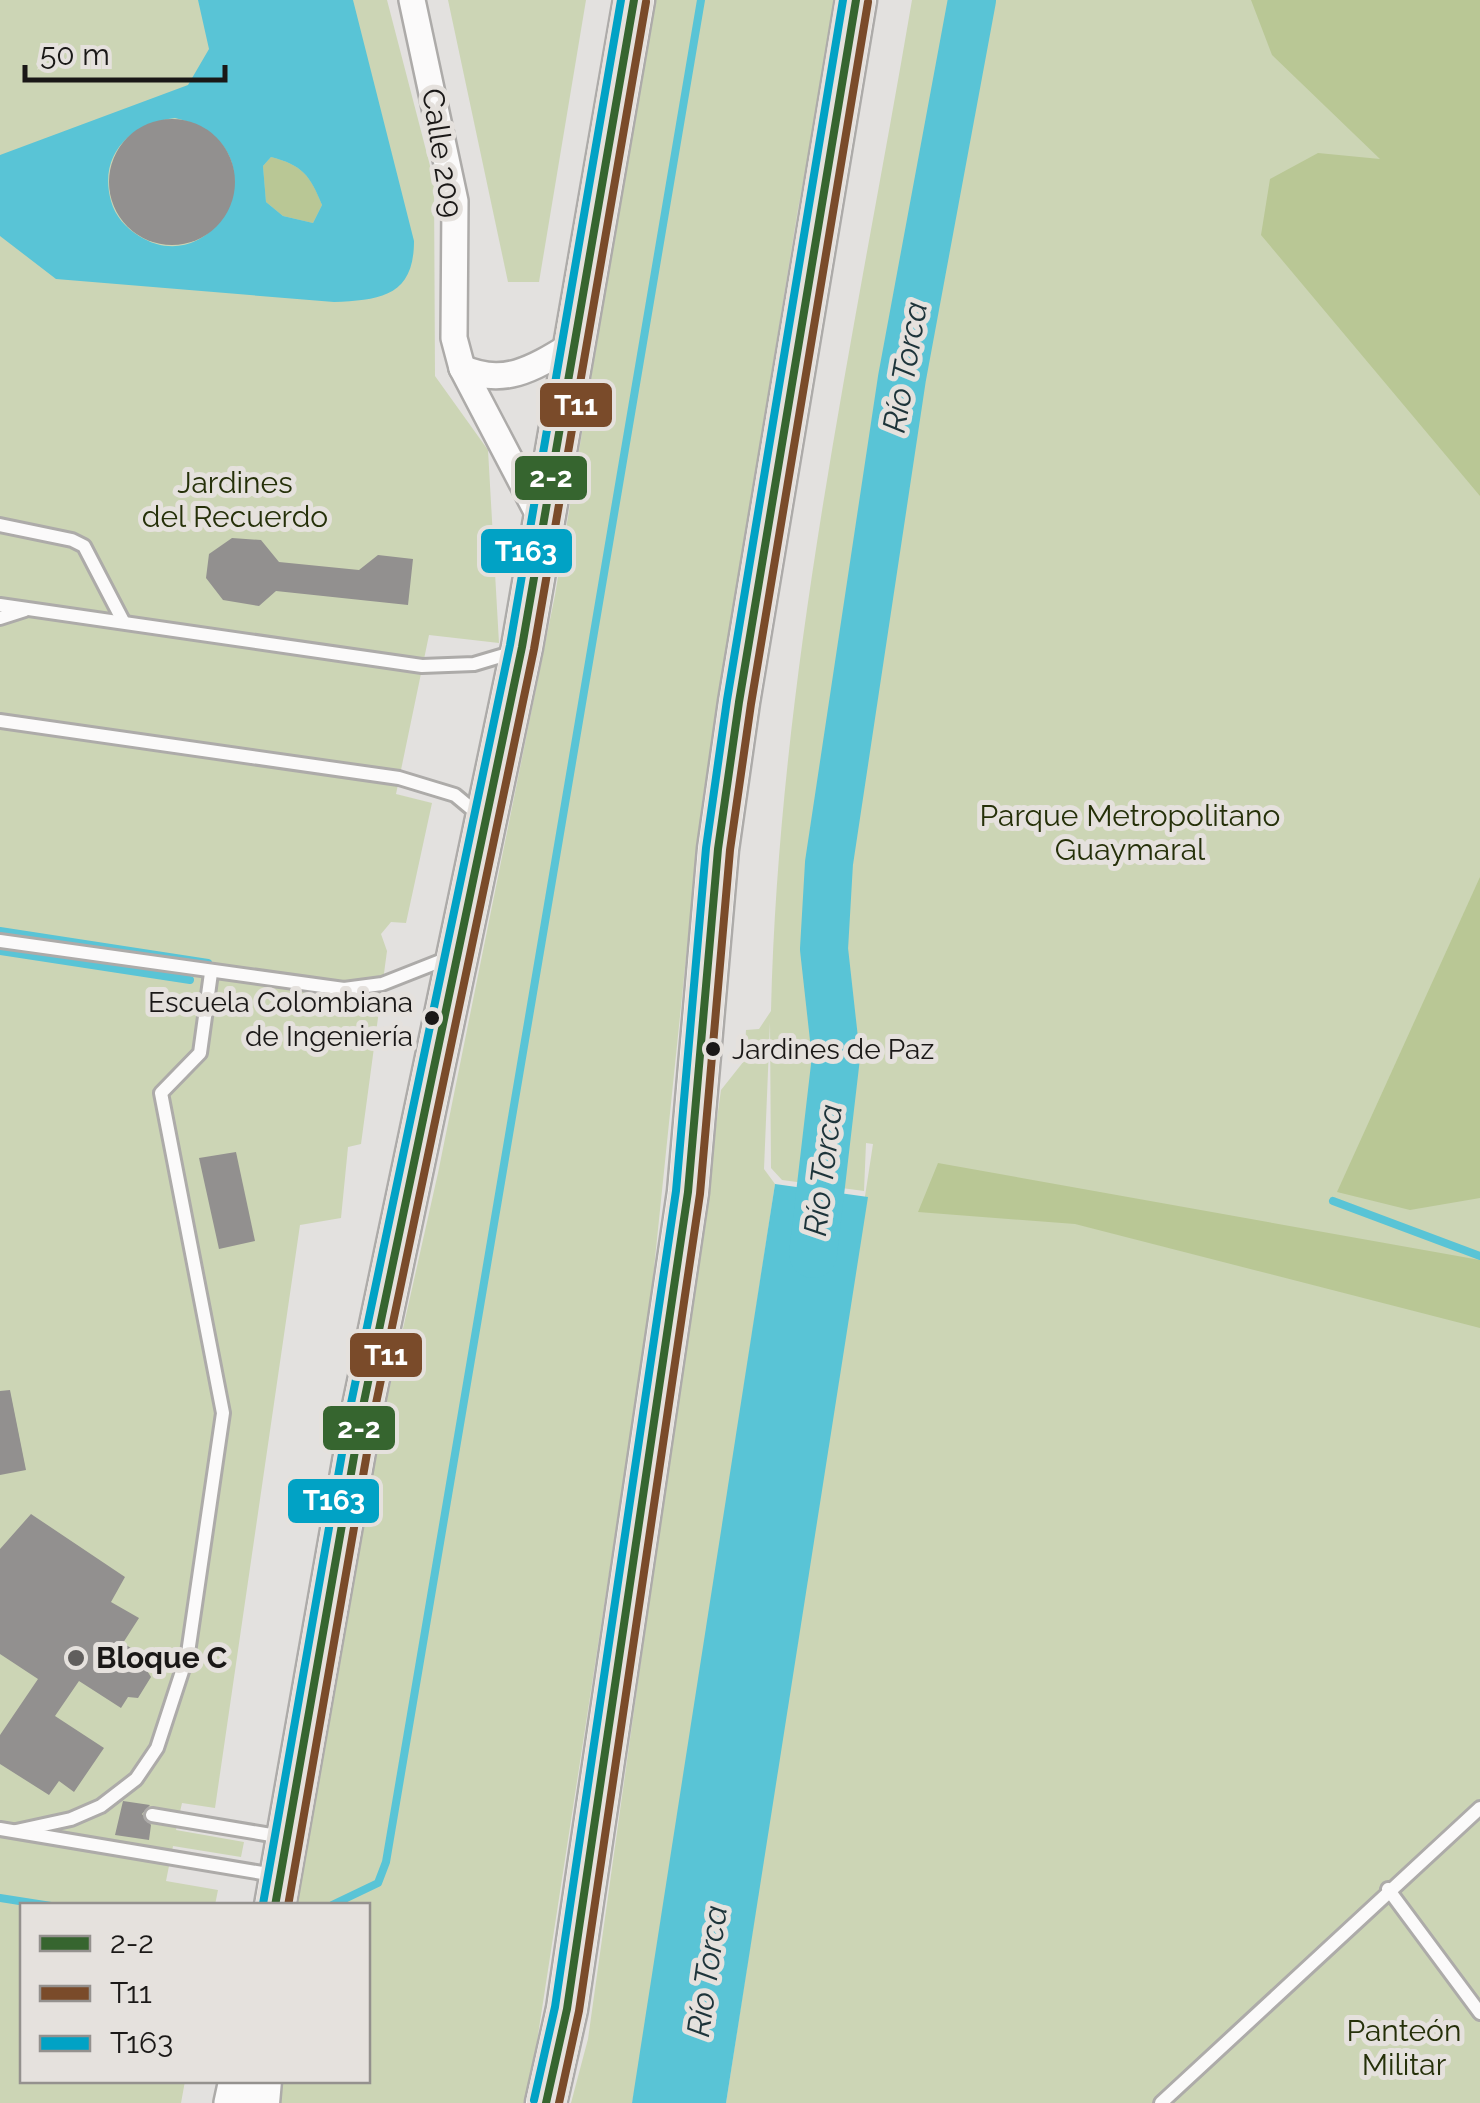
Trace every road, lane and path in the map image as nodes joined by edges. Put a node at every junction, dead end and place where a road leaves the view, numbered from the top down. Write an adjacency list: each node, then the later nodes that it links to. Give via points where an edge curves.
1 (412, 0): 5 (street, Calle 209, via 454,200 454,338)
2 (634, 0): 4 (highway)
3 (856, 0): 28 (highway, via 736,720 688,1192 567,2008)
4 (576, 343): 5 (street, via 511,375 486,379); 7 (highway)
5 (462, 368): 7 (street, Calle 209)
6 (0, 526): 11 (lane, via 84,546)
7 (545, 526): 12 (highway)
8 (0, 605): 9 (lane)
9 (27, 609): 10 (lane); 11 (lane)
10 (0, 618)
11 (123, 621): 12 (lane, via 422,666 474,664)
12 (522, 648): 14 (highway)
13 (4, 720): 14 (lane, via 399,778 454,796)
14 (486, 821): 16 (highway)
15 (0, 942): 17 (lane)
16 (460, 950): 17 (lane, via 382,984 344,989); 24 (highway, via 362,1411)
17 (211, 973): 18 (lane, via 200,1053 161,1093 214,1350 223,1428 176,1699 136,1779)
18 (101, 1806): 20 (lane); 23 (lane)
19 (1480, 1808): 25 (lane)
20 (119, 1810)
21 (152, 1815): 24 (lane)
22 (0, 1829): 23 (lane)
23 (16, 1831): 26 (lane)
24 (285, 1837): 26 (highway)
25 (1388, 1890): 27 (lane); 29 (lane)
26 (275, 1896)
27 (1480, 2013)
28 (546, 2103)
29 (1160, 2103)

